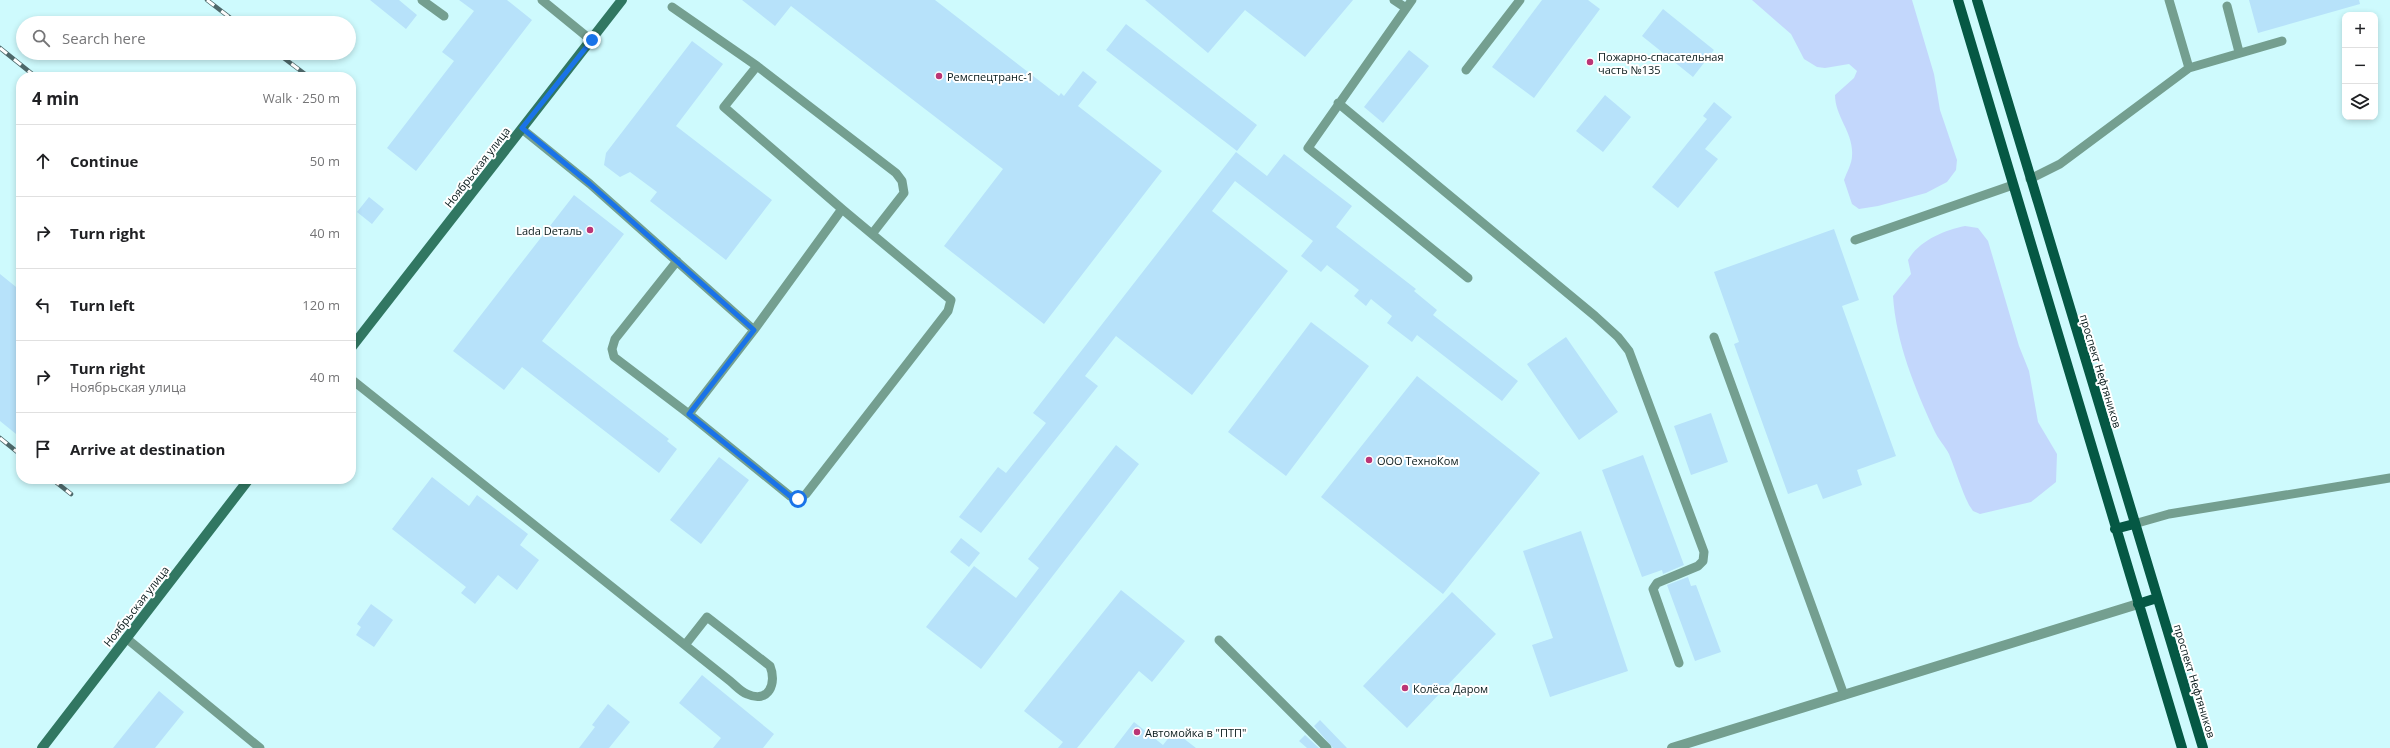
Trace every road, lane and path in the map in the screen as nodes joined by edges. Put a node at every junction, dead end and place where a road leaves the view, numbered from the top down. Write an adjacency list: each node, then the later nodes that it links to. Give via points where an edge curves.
1 (422, 0): 13 (lane)
2 (542, 0): 14 (lane)
3 (622, 0): 14 (main road, Ноябрьская улица)
4 (1394, 0): 12 (lane)
5 (1412, 0): 12 (lane)
6 (1520, 0): 19 (lane)
7 (1958, 0): 23 (main road)
8 (1977, 0): 22 (main road, проспект Нефтяников)
9 (2169, 0): 18 (lane)
10 (2227, 6): 16 (lane)
11 (672, 7): 17 (lane)
12 (1406, 8): 20 (lane)
13 (444, 16)
14 (592, 40): 21 (main road, Ноябрьская улица)
15 (2282, 41): 16 (lane)
16 (2239, 52): 18 (lane)
17 (757, 66): 24 (lane, via 724,107); 25 (lane, via 899,177 904,193)
18 (2189, 68): 22 (lane, via 2060,164)
19 (1466, 70)
20 (1338, 104): 28 (lane, via 1308,148); 43 (lane, via 1596,316 1629,350 1704,552 1703,561 1698,566 1657,583 1653,590)
21 (522, 128): 27 (lane); 31 (main road, Ноябрьская улица)
22 (2030, 179): 36 (main road, проспект Нефтяников)
23 (2013, 185): 26 (lane); 37 (main road)
24 (842, 209): 25 (lane); 29 (lane)
25 (872, 234): 33 (lane, via 951,300 948,311 806,494 798,499 790,496)
26 (1855, 240)
27 (677, 261): 29 (lane); 33 (lane, via 615,339 612,349 614,357)
28 (1468, 278)
29 (754, 330): 33 (lane)
30 (1714, 336): 44 (lane)
31 (356, 342)
32 (356, 383): 42 (lane)
33 (689, 414)
34 (2390, 478): 36 (lane, via 2169,514)
35 (245, 484): 40 (main road, Ноябрьская улица)
36 (2134, 524): 37 (main road); 38 (main road, проспект Нефтяников)
37 (2115, 529): 39 (main road)
38 (2157, 598): 39 (main road); 50 (main road, проспект Нефтяников)
39 (2138, 604): 44 (street); 49 (main road)
40 (126, 638): 45 (main road, Ноябрьская улица); 46 (lane)
41 (1219, 640): 47 (lane)
42 (685, 645): 42 (lane, via 708,617 770,666 774,675 774,685 761,695 746,694)
43 (1679, 663)
44 (1844, 695): 48 (street)
45 (42, 748)
46 (260, 748)
47 (1327, 748)
48 (1672, 748)
49 (2182, 748)
50 (2203, 748)

